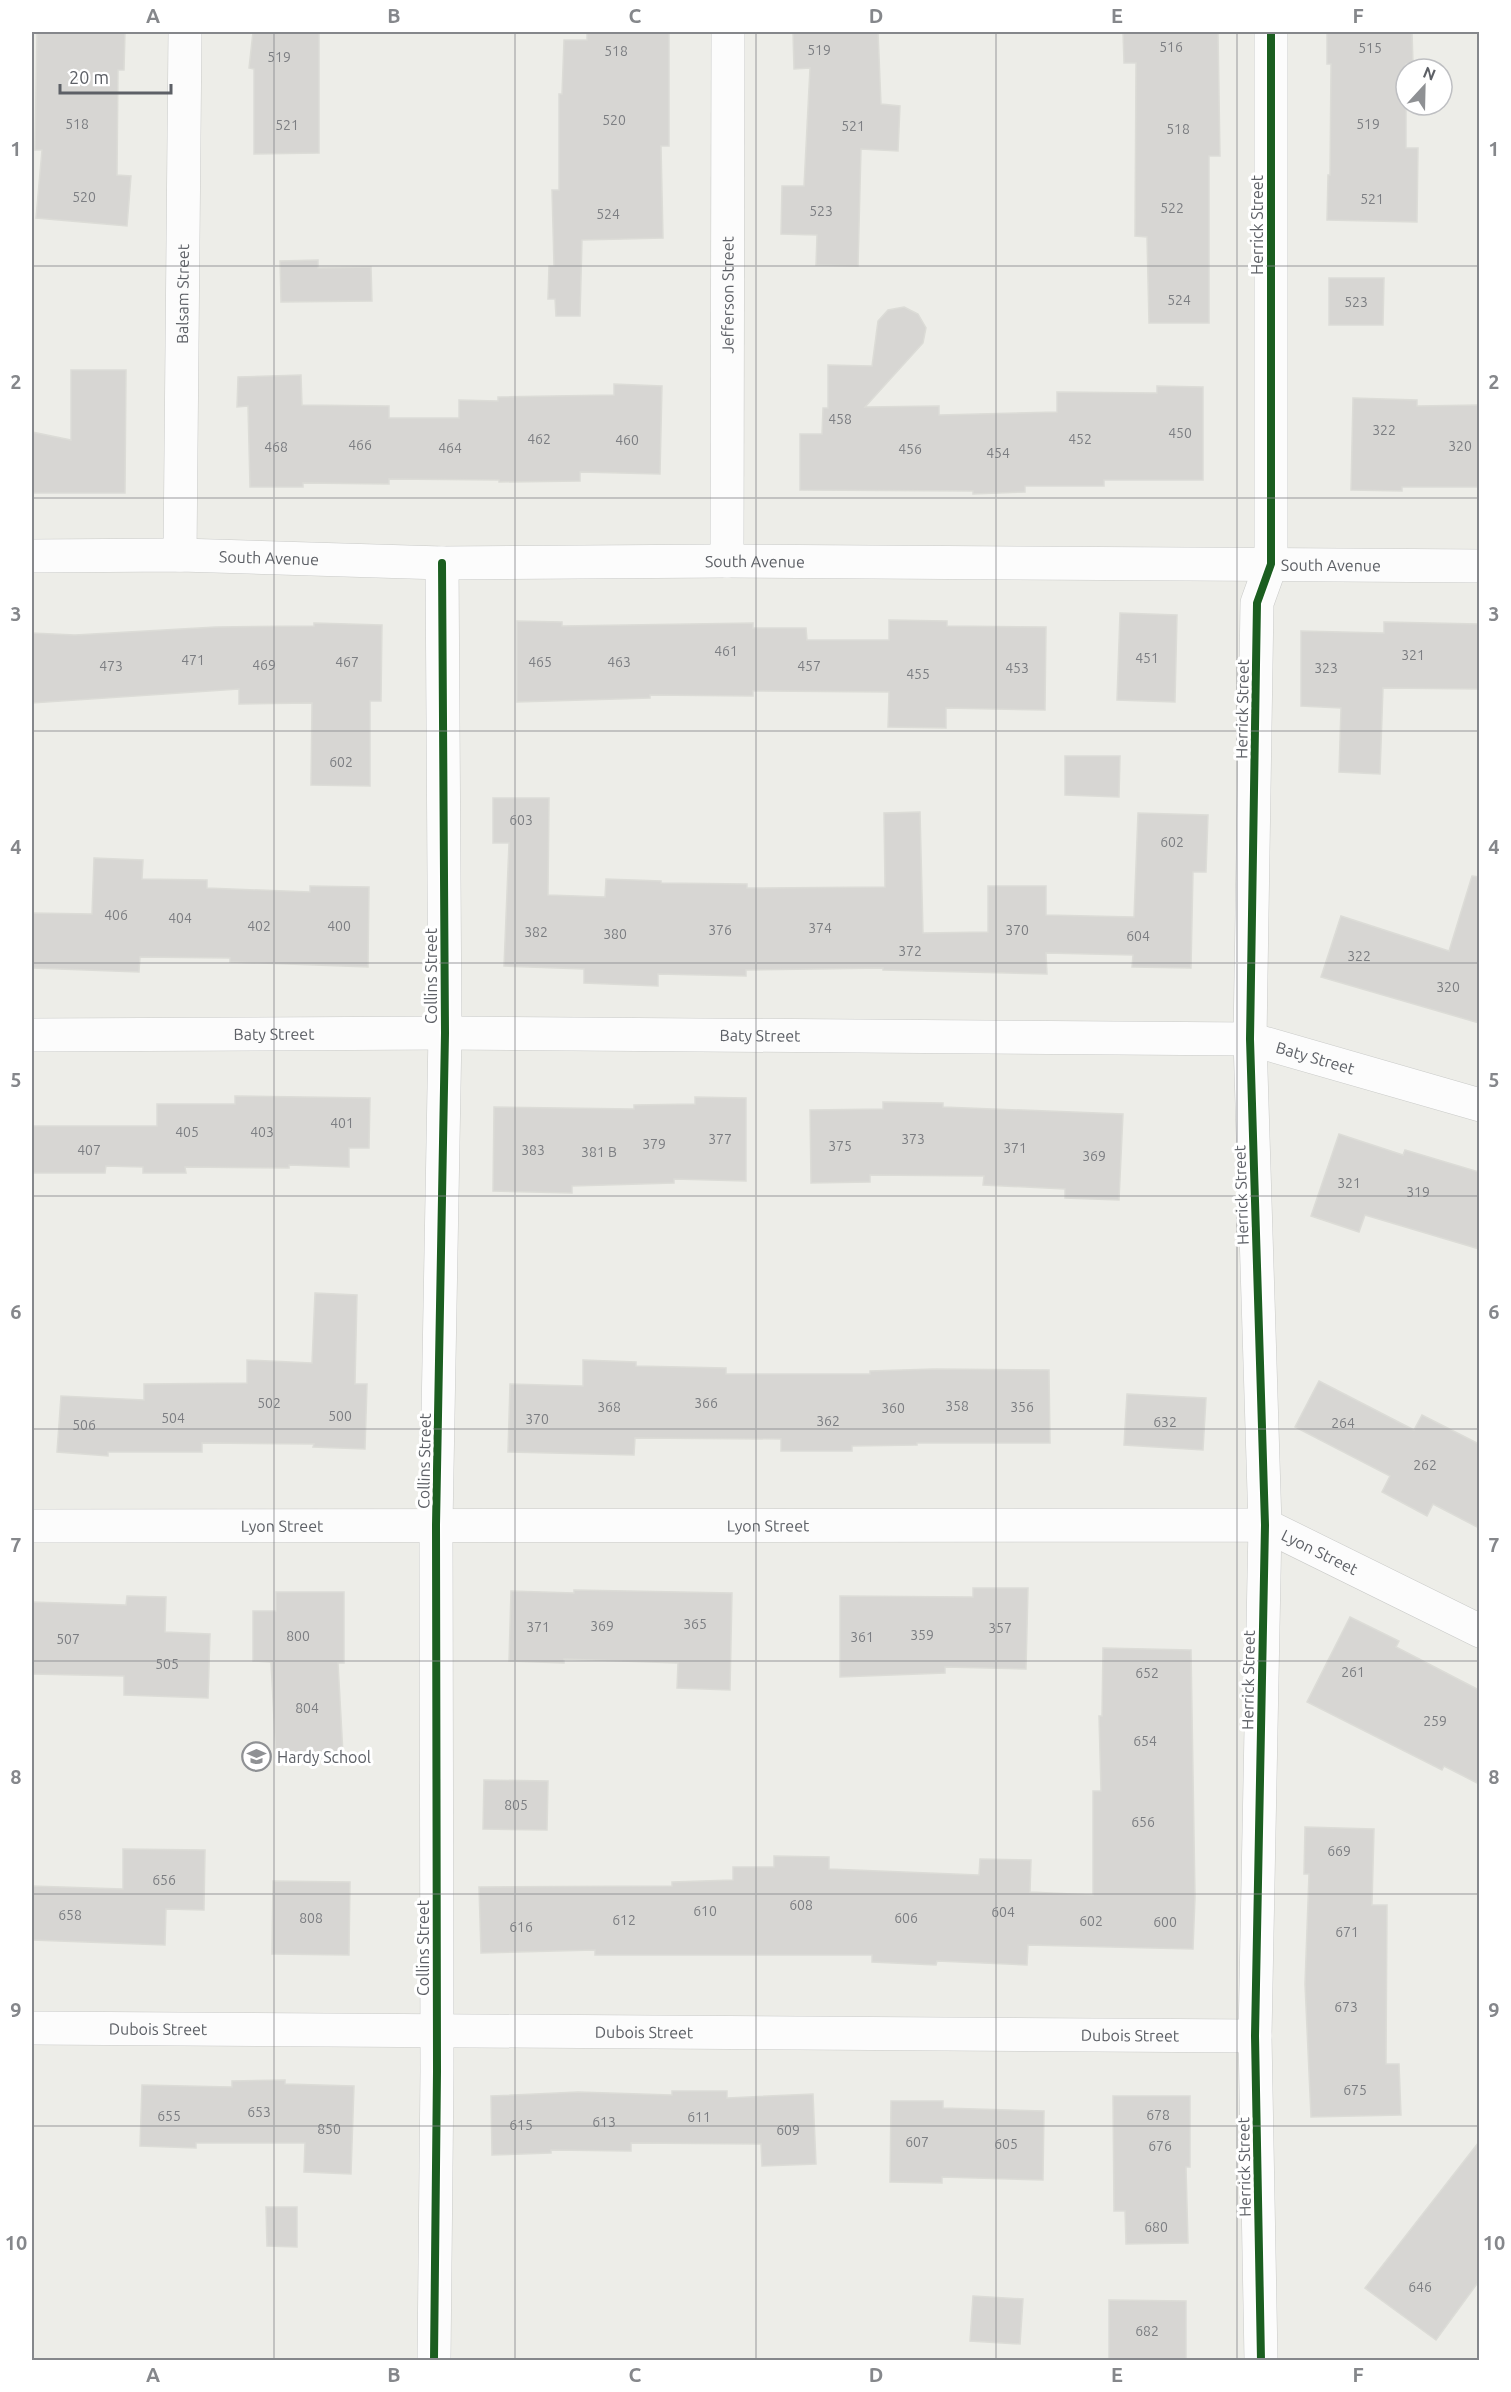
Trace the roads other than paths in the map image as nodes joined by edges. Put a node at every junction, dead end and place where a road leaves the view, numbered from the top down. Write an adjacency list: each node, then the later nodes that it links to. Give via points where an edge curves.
1 (185, 32): 4 (street, Balsam Street)
2 (728, 32): 6 (street, Jefferson Street)
3 (1271, 32): 8 (street, Herrick Street)
4 (180, 555): 5 (street, South Avenue); 7 (street, South Avenue)
5 (32, 556)
6 (727, 561): 7 (street, South Avenue); 8 (street, South Avenue)
7 (442, 562): 10 (street, Collins Street)
8 (1270, 564): 9 (street, South Avenue); 12 (street, Herrick Street, via 1257,603)
9 (1479, 566)
10 (445, 1033): 11 (street, Baty Street); 12 (street, Baty Street); 14 (street, Collins Street)
11 (32, 1035)
12 (1250, 1039): 13 (street, Baty Street); 15 (street, Herrick Street)
13 (1479, 1105)
14 (436, 1525): 15 (street, Lyon Street); 16 (street, Lyon Street); 19 (street, Collins Street)
15 (1265, 1525): 17 (street, Lyon Street); 20 (street, Herrick Street)
16 (32, 1526)
17 (1479, 1631)
18 (32, 2028): 19 (street, Dubois Street)
19 (437, 2029): 20 (street, Dubois Street); 21 (street, Collins Street)
20 (1255, 2036): 22 (street, Herrick Street)
21 (434, 2361)
22 (1261, 2361)

